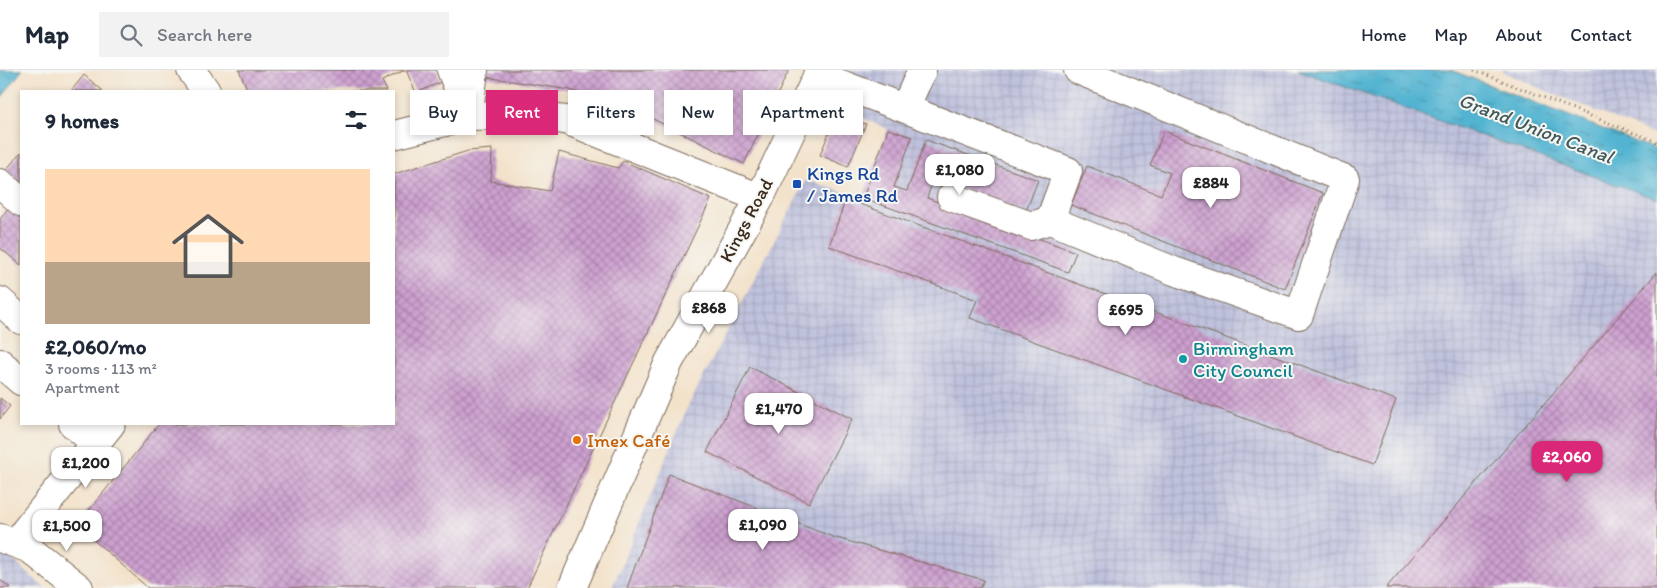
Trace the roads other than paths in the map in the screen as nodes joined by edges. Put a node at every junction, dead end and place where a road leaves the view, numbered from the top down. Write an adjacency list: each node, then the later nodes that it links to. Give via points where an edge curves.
1 (191, 70): 7 (street)
2 (451, 70): 8 (street)
3 (474, 70): 9 (street)
4 (922, 70): 10 (street)
5 (1078, 70): 18 (street, via 1344,179 1298,315 1174,271)
6 (819, 72): 10 (street); 16 (street, Kings Road)
7 (205, 90)
8 (459, 90)
9 (472, 90)
10 (905, 108): 18 (street, via 1068,171)
11 (476, 116): 16 (street, via 517,115 566,120)
12 (410, 131): 13 (street)
13 (395, 135)
14 (0, 183): 17 (street)
15 (951, 197): 18 (street, via 1031,226)
16 (760, 198): 28 (street, Kings Road, via 669,362)
17 (20, 201)
18 (1050, 220)
19 (0, 301): 20 (street)
20 (20, 319)
21 (0, 363): 22 (street)
22 (20, 380)
23 (76, 425): 24 (street)
24 (104, 434): 26 (street, via 24,532)
25 (0, 538): 26 (street)
26 (30, 549): 27 (street)
27 (79, 588)
28 (572, 588)

